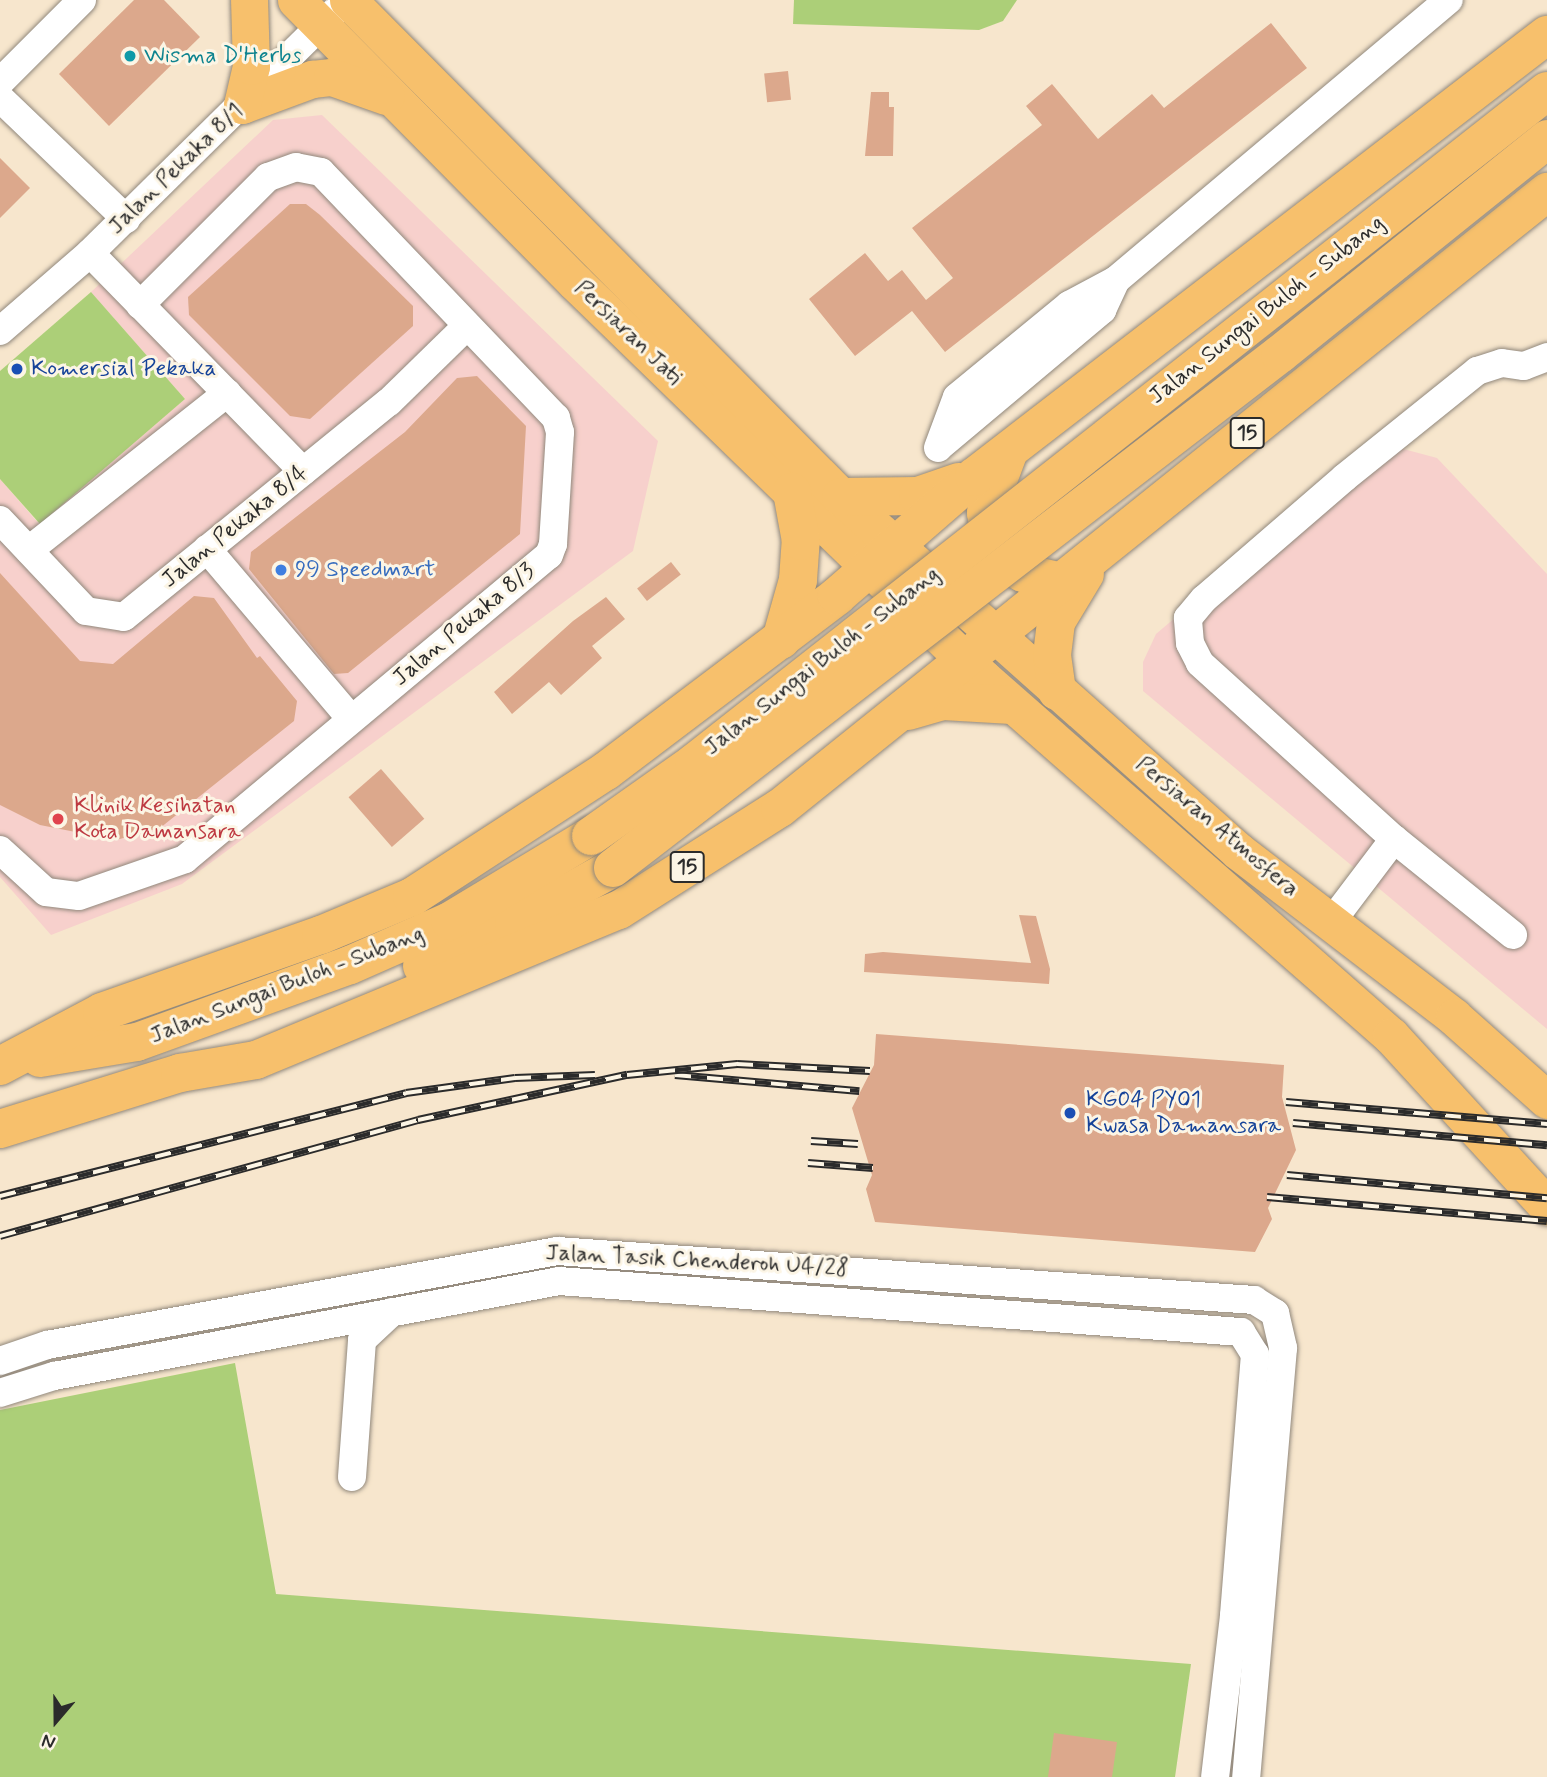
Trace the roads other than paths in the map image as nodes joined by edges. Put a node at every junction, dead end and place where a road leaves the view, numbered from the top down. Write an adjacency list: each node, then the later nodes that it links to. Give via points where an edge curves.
1 (82, 0): 7 (street)
2 (249, 0): 11 (main road, via 251,66)
3 (347, 0): 5 (street, Jalan Pekaka 8/1); 26 (main road, Persiaran Jati)
4 (1449, 0): 16 (street)
5 (308, 12): 10 (main road, Persiaran Jati); 11 (street, Jalan Pekaka 8/1)
6 (1547, 35): 22 (highway, Jalan Sungai Buloh - Subang)
7 (0, 82)
8 (1547, 91): 44 (highway, Jalan Sungai Buloh - Subang, bridge, via 694,763 591,836 450,921 351,965 136,1042)
9 (0, 98): 14 (street)
10 (400, 102): 11 (main road, via 332,78 299,82); 25 (main road, Persiaran Jati, via 575,282)
11 (242, 105): 14 (street, Jalan Pekaka 8/1)
12 (1547, 139): 45 (highway, Jalan Sungai Buloh - Subang, bridge, via 1280,354 613,868 514,923 223,1059)
13 (1547, 192): 28 (highway, Jalan Sungai Buloh - Subang / 15)
14 (125, 219): 15 (street, Jalan Pekaka 8/1)
15 (90, 254): 17 (street); 19 (street, Jalan Pekaka 8/1)
16 (1116, 281): 16 (street, via 1069,305 957,397 938,448 1102,310)
17 (140, 305): 18 (street, Jalan Pekaka 8/3, via 268,177 296,167 321,172); 21 (street)
18 (467, 326): 23 (street, Jalan Pekaka 8/4, via 388,402); 38 (street, Jalan Pekaka 8/3, via 556,418 560,432 553,544 549,555)
19 (0, 331)
20 (1547, 357): 40 (street, via 1524,366 1502,363 1477,371 1344,478 1188,618 1190,643 1200,663)
21 (227, 393): 23 (street); 30 (street)
22 (1010, 449): 24 (highway, Jalan Sungai Buloh - Subang); 32 (highway, via 986,513 990,536 1002,559 1023,573)
23 (303, 471): 29 (street, Jalan Pekaka 8/4)
24 (974, 477): 26 (highway, Jalan Sungai Buloh - Subang, via 918,496); 31 (highway, Jalan Sungai Buloh - Subang)
25 (792, 492): 31 (main road, Persiaran Jati); 34 (highway, via 801,541 798,580)
26 (841, 497): 31 (main road, Persiaran Jati)
27 (0, 520): 30 (street, Jalan Pekaka 8/4)
28 (1104, 547): 32 (highway, Jalan Sungai Buloh - Subang / 15); 36 (highway, via 1056,622 1052,655)
29 (207, 549): 30 (street, Jalan Pekaka 8/4, via 124,617 86,611); 38 (street)
30 (29, 551)
31 (882, 556): 33 (main road, Persiaran Atmosfera); 34 (highway, Jalan Sungai Buloh - Subang); 35 (main road, Persiaran Jati)
32 (1061, 582): 33 (highway, Jalan Sungai Buloh - Subang / 15)
33 (994, 635): 35 (highway, Jalan Sungai Buloh - Subang / 15); 36 (main road, Persiaran Atmosfera)
34 (781, 640): 39 (highway, via 827,641 862,658 880,682); 44 (highway, Jalan Sungai Buloh - Subang, via 606,771 412,897 321,935 102,1013)
35 (966, 660): 37 (main road, Persiaran Atmosfera); 39 (highway, Jalan Sungai Buloh - Subang / 15)
36 (1057, 691): 42 (main road, Persiaran Atmosfera, via 1238,850)
37 (1012, 705): 39 (highway, via 943,701); 48 (main road, Persiaran Atmosfera, via 1391,1036)
38 (351, 719): 41 (street, Jalan Pekaka 8/3, via 185,859 161,869 79,896 46,892)
39 (888, 723): 45 (highway, Jalan Sungai Buloh - Subang / 15, via 780,808 619,910 256,1060)
40 (1394, 839): 42 (street); 43 (street)
41 (0, 850)
42 (1332, 921): 46 (main road, Persiaran Atmosfera, via 1454,1017)
43 (1513, 935)
44 (3, 1065)
45 (180, 1073): 47 (highway, Jalan Sungai Buloh - Subang / 15)
46 (1547, 1100)
47 (0, 1129)
48 (1547, 1206)
49 (393, 1311): 51 (street, Jalan Tasik Chenderoh U4/28); 52 (street, Jalan Tasik Chenderoh U4/28, via 489,1291 589,1281 1231,1329); 53 (street)
50 (1275, 1312): 52 (street); 54 (street, Jalan Tasik Chenderoh U4/28, via 1242,1298 557,1251 47,1345); 58 (street, via 1283,1348)
51 (327, 1324): 53 (street); 55 (street, Jalan Tasik Chenderoh U4/28, via 54,1376)
52 (1249, 1338): 57 (street, via 1255,1354)
53 (362, 1340): 56 (street)
54 (0, 1361)
55 (0, 1393)
56 (352, 1477)
57 (1226, 1683): 58 (street); 59 (street)
58 (1258, 1685): 60 (street)
59 (1215, 1777)
60 (1246, 1777)

